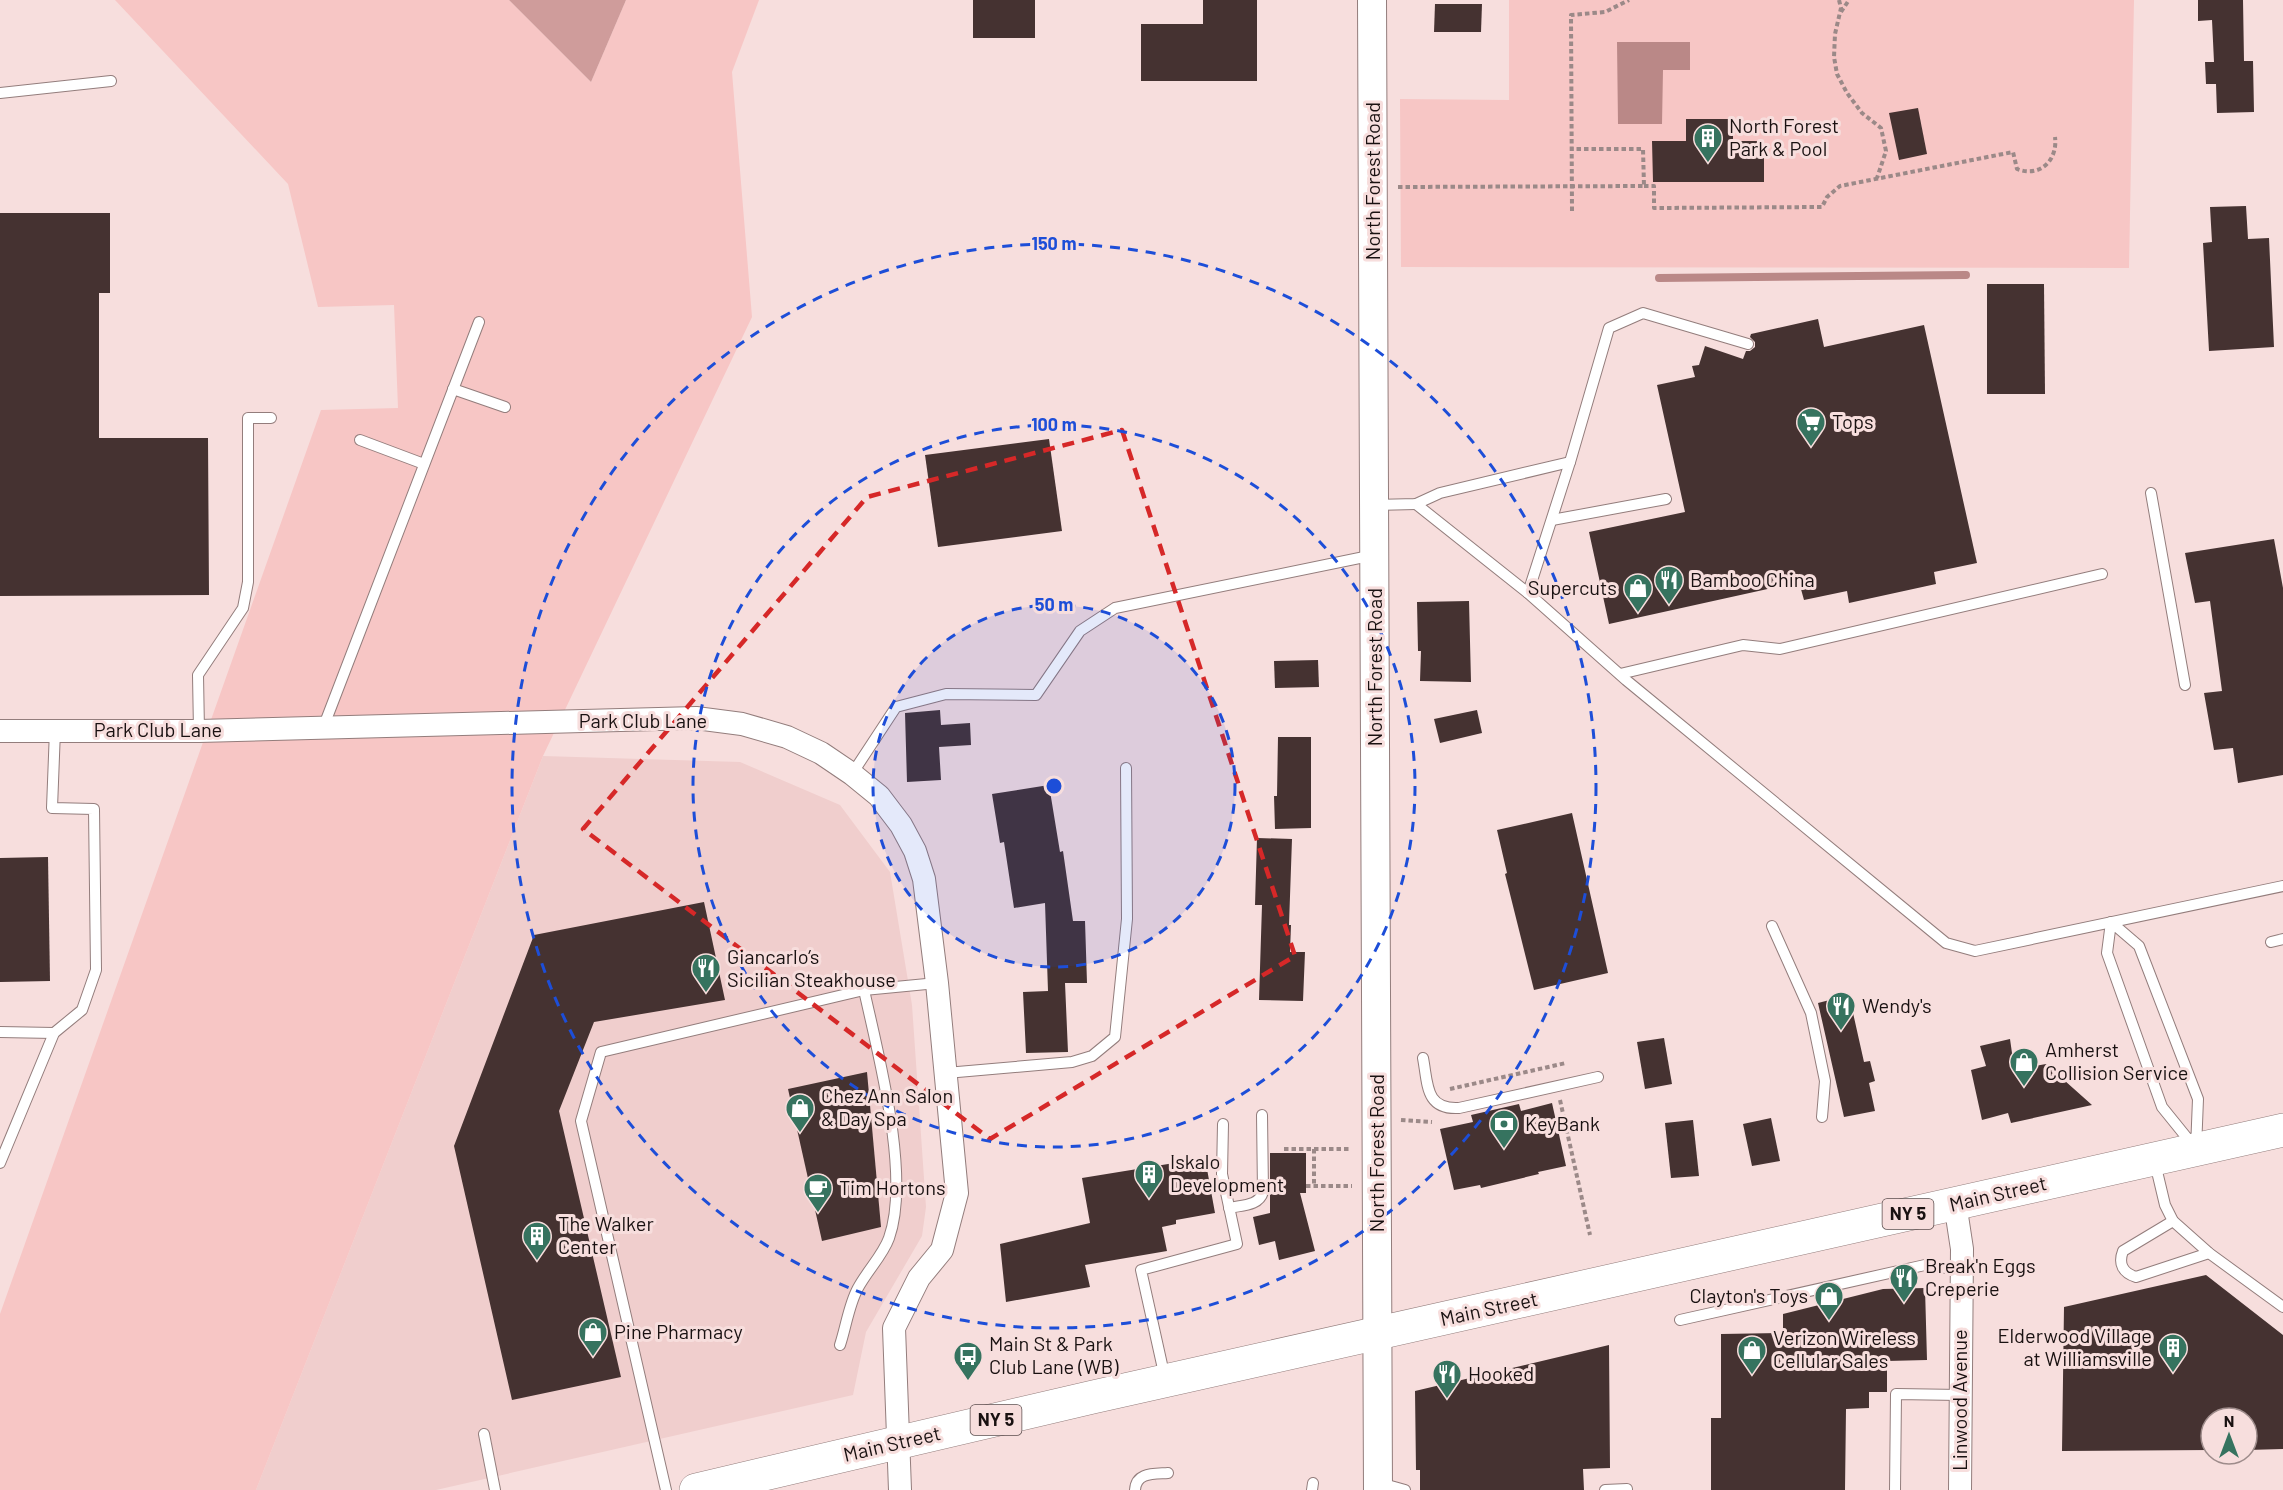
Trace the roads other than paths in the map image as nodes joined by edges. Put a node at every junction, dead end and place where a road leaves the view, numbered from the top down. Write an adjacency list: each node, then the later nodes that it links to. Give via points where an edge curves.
1 (1372, 0): 15 (street, North Forest Road)
2 (111, 81): 3 (lane)
3 (0, 93)
4 (479, 322): 6 (lane)
5 (1748, 344): 10 (lane, via 1643,313 1609,328)
6 (453, 389): 7 (lane); 11 (lane)
7 (505, 407)
8 (271, 418): 25 (lane, via 248,418 248,582 243,608 198,675)
9 (360, 440): 11 (lane)
10 (1570, 462): 14 (lane, via 1440,493); 16 (lane)
11 (424, 464): 22 (lane)
12 (2151, 494): 21 (lane)
13 (1666, 499): 16 (lane)
14 (1416, 504): 15 (lane); 19 (lane)
15 (1374, 505): 17 (street, North Forest Road)
16 (1552, 520): 19 (lane)
17 (1374, 555): 27 (lane, via 1114,608 1080,631 1036,695 946,694 896,707); 54 (street, North Forest Road)
18 (2102, 574): 20 (lane, via 1780,649 1743,645)
19 (1528, 593): 20 (lane)
20 (1620, 674): 29 (lane, via 1946,943 1975,951)
21 (2185, 685)
22 (323, 728): 25 (street, Park Club Lane); 27 (street, Park Club Lane, via 696,718 742,724 787,737)
23 (54, 730): 24 (street, Park Club Lane); 25 (street, Park Club Lane); 36 (lane, via 52,808 94,809 96,970 82,1010)
24 (0, 731)
25 (200, 731)
26 (1126, 768): 38 (lane, via 1127,919 1114,1037 1092,1056 1072,1062)
27 (852, 774): 33 (street, Park Club Lane, via 879,796 915,851 924,879)
28 (2283, 886): 29 (lane)
29 (2111, 922): 44 (lane, via 2107,953 2162,1107); 44 (lane, via 2139,946 2198,1099)
30 (1772, 926): 41 (lane, via 1811,1013 1825,1081)
31 (2283, 939): 32 (lane)
32 (2271, 942)
33 (937, 983): 34 (lane); 38 (street, Park Club Lane)
34 (864, 990): 55 (lane, via 894,1145 897,1205 889,1239 857,1290); 65 (lane, via 602,1052 581,1121)
35 (0, 1032): 36 (lane)
36 (54, 1033): 46 (lane)
37 (1423, 1058): 39 (lane, via 1432,1099 1447,1109)
38 (946, 1073): 59 (street, Park Club Lane, via 957,1193 942,1250 919,1278 894,1329)
39 (1598, 1077)
40 (1262, 1115): 48 (lane, via 1261,1198)
41 (1822, 1117)
42 (1223, 1124): 48 (lane, via 1222,1174)
43 (2283, 1130): 44 (main road, Main Street / NY 5)
44 (2196, 1149): 45 (main road, Main Street / NY 5)
45 (2154, 1158): 47 (main road, Main Street / NY 5); 49 (lane, via 2165,1205)
46 (0, 1162)
47 (1955, 1203): 51 (street, Linwood Avenue); 54 (main road, Main Street / NY 5)
48 (1229, 1208): 56 (lane, via 1237,1244 1141,1270)
49 (2173, 1221): 50 (lane); 50 (lane, via 2123,1251 2120,1260 2129,1275 2136,1277)
50 (2209, 1253): 52 (lane)
51 (1962, 1270): 53 (lane, via 1925,1265); 57 (street, Linwood Avenue)
52 (2283, 1307)
53 (1680, 1320)
54 (1378, 1333): 56 (main road, Main Street / NY 5); 62 (street, North Forest Road)
55 (840, 1345)
56 (1165, 1381): 59 (main road, Main Street / NY 5)
57 (1960, 1395): 71 (lane, via 1896,1394); 72 (street, Linwood Avenue)
58 (484, 1434): 64 (lane)
59 (899, 1442): 61 (main road, Main Street / NY 5); 67 (street, Park Club Lane)
60 (1168, 1473): 68 (lane, via 1140,1477)
61 (762, 1482): 66 (main road, Main Street / NY 5)
62 (1378, 1486): 69 (lane)
63 (1627, 1489): 70 (lane)
64 (495, 1490)
65 (666, 1490)
66 (696, 1490)
67 (900, 1490)
68 (1135, 1490)
69 (1406, 1490)
70 (1605, 1490)
71 (1895, 1490)
72 (1960, 1490)

